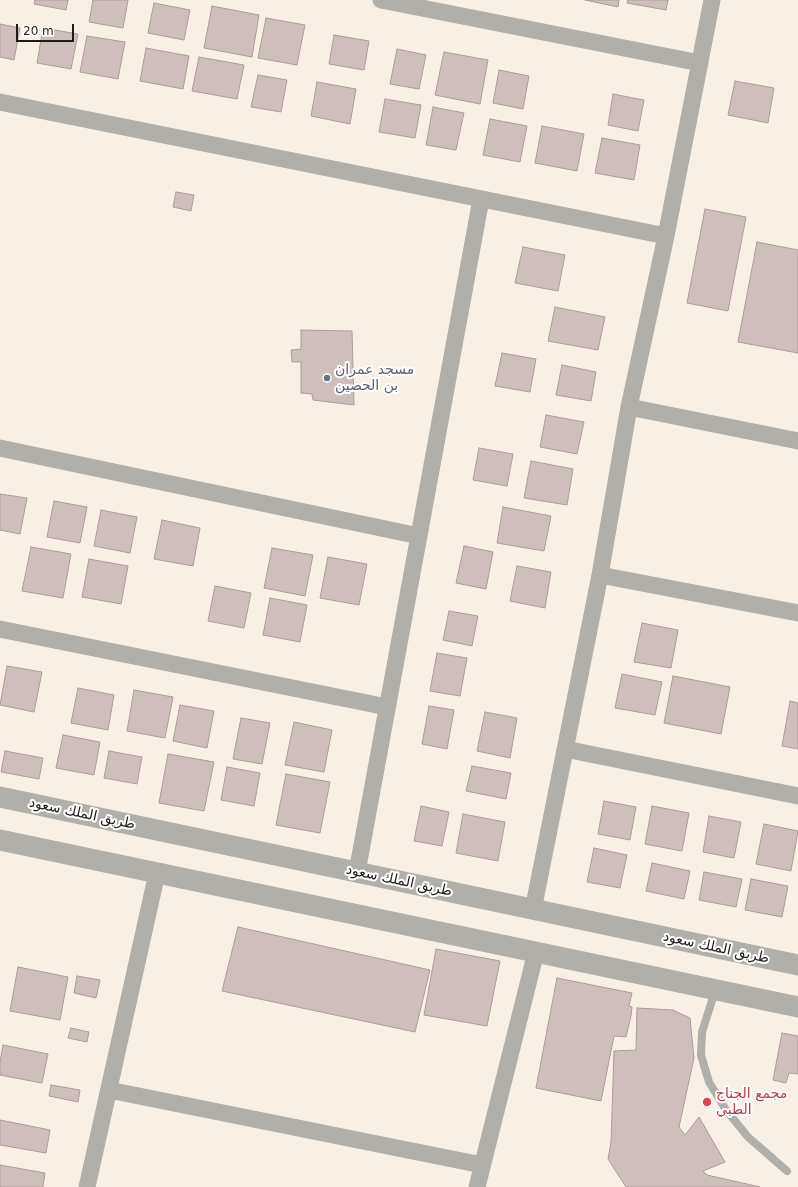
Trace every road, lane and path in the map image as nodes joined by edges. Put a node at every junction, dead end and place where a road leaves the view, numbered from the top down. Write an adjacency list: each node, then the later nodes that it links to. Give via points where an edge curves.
1 (381, 0): 3 (street)
2 (712, 0): 3 (street)
3 (700, 63): 6 (street)
4 (0, 102): 5 (street)
5 (481, 199): 6 (street); 10 (street)
6 (666, 236): 7 (street)
7 (629, 407): 8 (street); 11 (street)
8 (798, 442)
9 (0, 448): 10 (street)
10 (419, 536): 14 (street)
11 (600, 575): 12 (street); 15 (street)
12 (798, 613)
13 (0, 629): 14 (street)
14 (387, 707): 19 (street)
15 (565, 748): 16 (street); 21 (street)
16 (798, 796)
17 (0, 797): 19 (street, طريق الملك سعود)
18 (0, 840): 20 (street)
19 (357, 872): 21 (street, طريق الملك سعود)
20 (157, 873): 22 (street); 26 (street)
21 (533, 910): 23 (street, طريق الملك سعود)
22 (536, 952): 24 (street); 27 (street)
23 (798, 965)
24 (715, 991): 25 (street); 28 (lane, via 702,1032 701,1055 709,1082 726,1110 748,1137)
25 (798, 1007)
26 (109, 1090): 27 (street); 29 (street)
27 (482, 1165): 30 (street)
28 (787, 1171)
29 (87, 1187)
30 (477, 1187)

